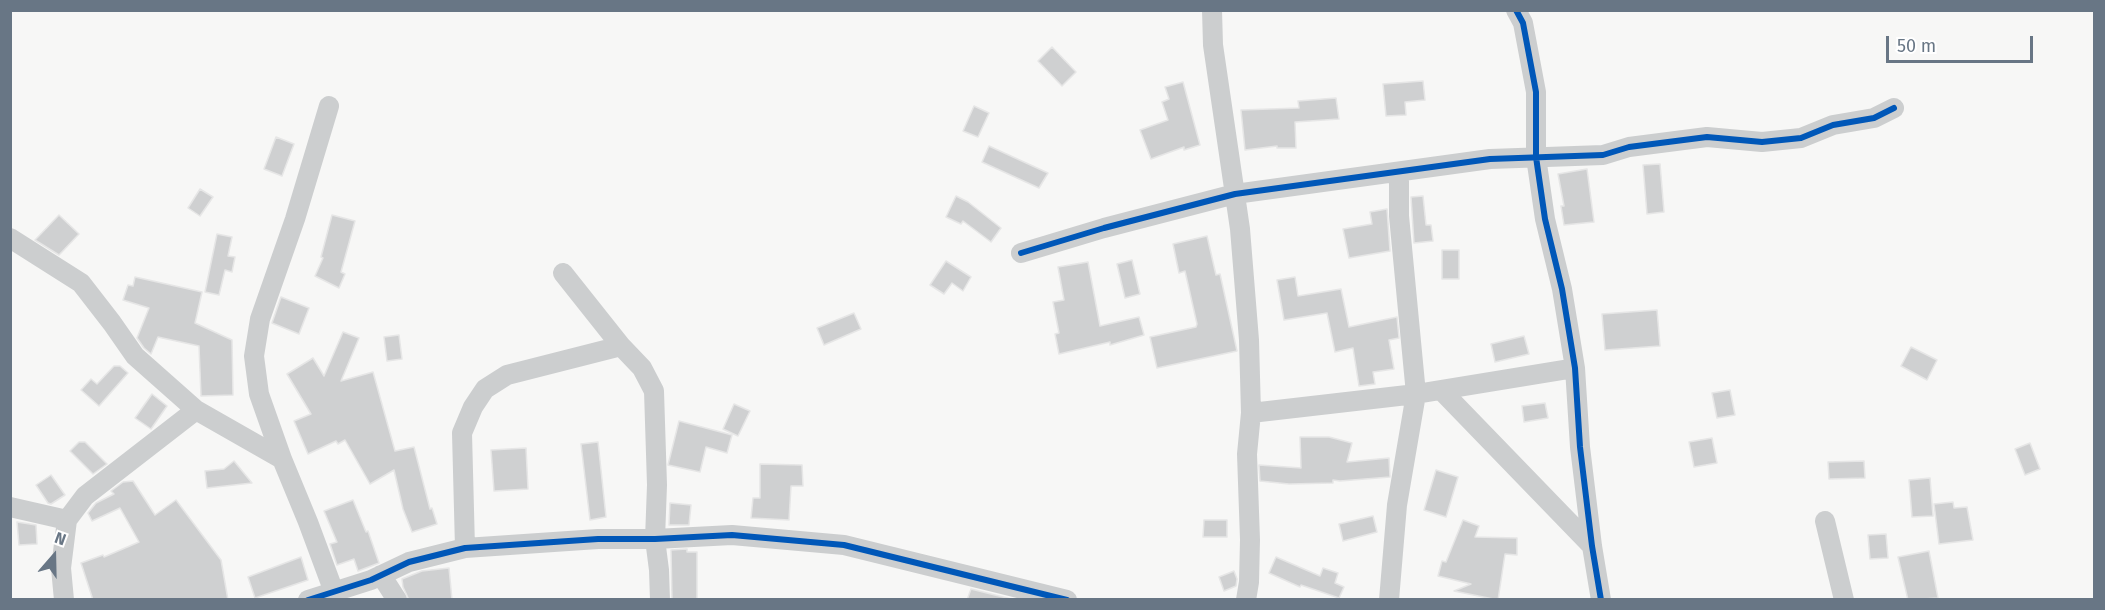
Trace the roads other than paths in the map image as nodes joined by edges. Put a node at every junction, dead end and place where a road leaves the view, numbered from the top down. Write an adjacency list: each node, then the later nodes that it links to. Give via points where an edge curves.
1 (1212, 10): 7 (street)
2 (1516, 10): 5 (street, via 1523,23 1536,92)
3 (329, 106): 17 (street, via 260,319 254,356 259,394)
4 (1894, 108): 5 (street, via 1874,118 1833,126 1801,138 1762,142 1707,137 1629,147 1603,155)
5 (1536, 157): 6 (street, via 1490,159); 12 (street)
6 (1399, 172): 7 (street); 14 (street, via 1399,216)
7 (1235, 194): 9 (street); 16 (street, via 1249,340)
8 (10, 238): 15 (street, via 81,283 135,356)
9 (1021, 253)
10 (563, 273): 11 (street)
11 (621, 346): 21 (street, via 642,368 654,391); 23 (street, via 507,375 485,389 462,433)
12 (1575, 368): 13 (street); 22 (street)
13 (1442, 390): 14 (street); 22 (street)
14 (1416, 394): 16 (street); 32 (street, via 1397,505)
15 (196, 410): 17 (street); 19 (street, via 85,496)
16 (1251, 413): 31 (street)
17 (282, 459): 25 (street)
18 (10, 507): 19 (street)
19 (67, 520): 26 (street, via 62,568)
20 (1826, 520): 34 (street)
21 (655, 539): 23 (street); 29 (street); 30 (street, via 732,535 844,546)
22 (1592, 546): 33 (street)
23 (465, 548): 24 (street, via 409,562)
24 (381, 575): 25 (street); 28 (street)
25 (334, 592): 27 (street)
26 (64, 600)
27 (308, 600)
28 (397, 600)
29 (660, 600)
30 (1067, 600)
31 (1246, 600)
32 (1389, 600)
33 (1601, 600)
34 (1844, 600)

